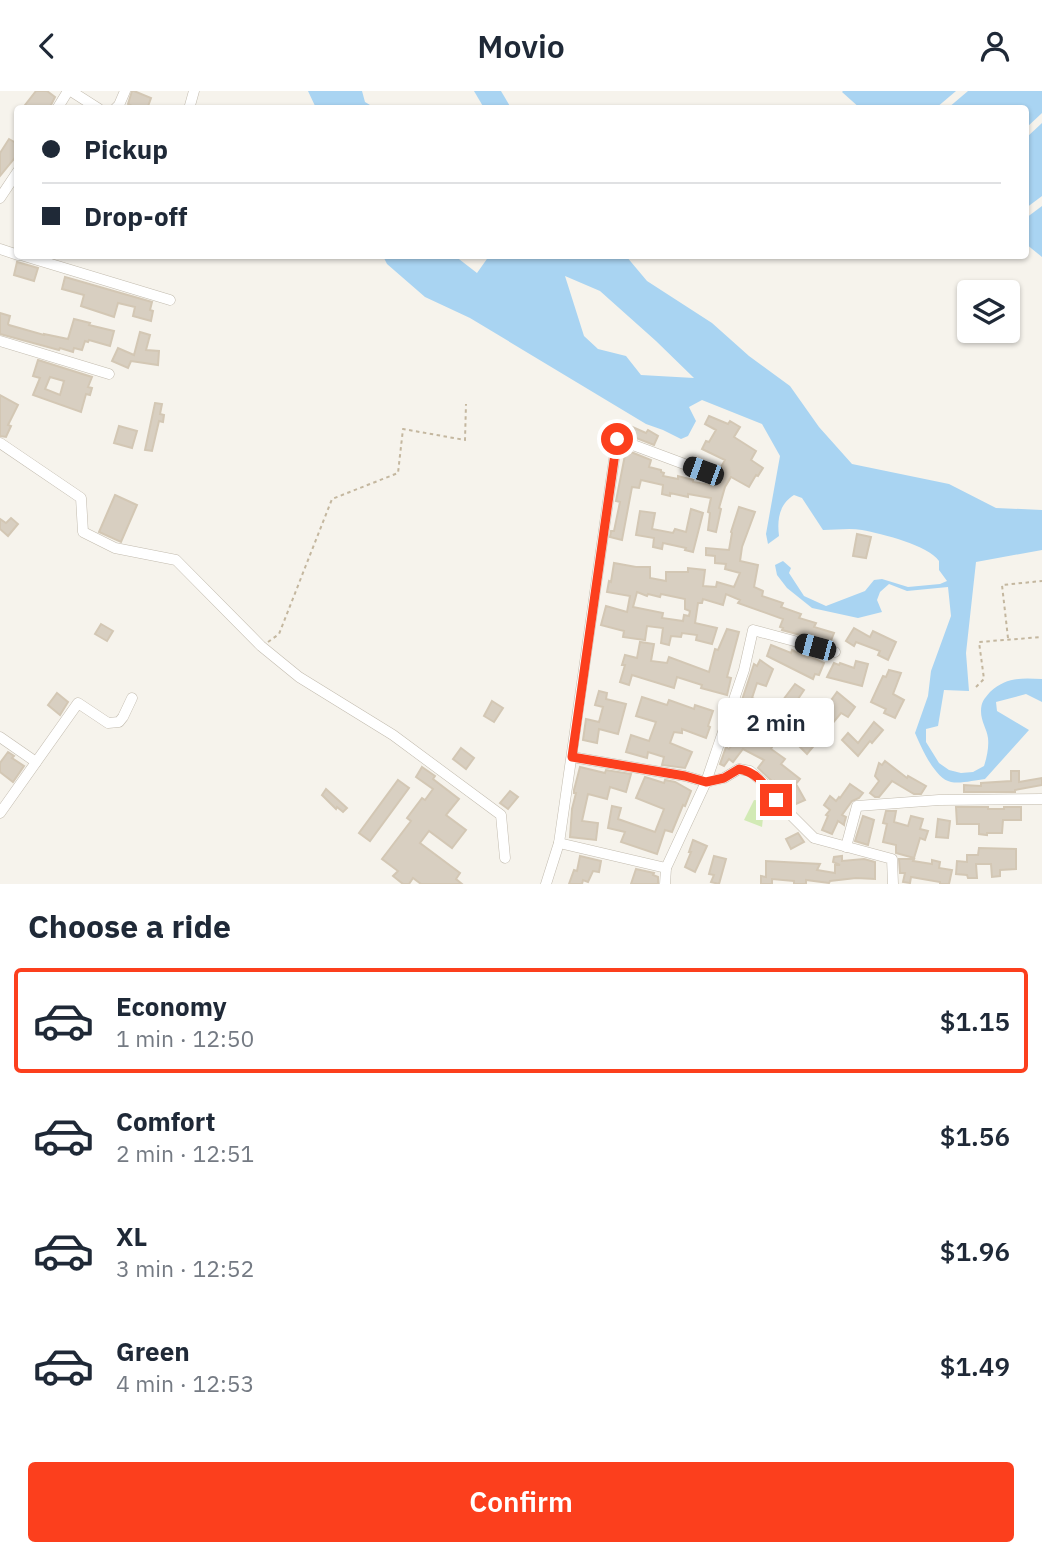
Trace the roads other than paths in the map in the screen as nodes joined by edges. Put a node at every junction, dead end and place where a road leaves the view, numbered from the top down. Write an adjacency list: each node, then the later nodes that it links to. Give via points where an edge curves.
1 (69, 91): 2 (street)
2 (92, 105)
3 (14, 176): 4 (street)
4 (0, 198)
5 (32, 259): 6 (street)
6 (170, 300)
7 (0, 341): 8 (street)
8 (109, 374)
9 (0, 443): 21 (street, via 81,498 83,532 115,548 176,561 261,646 299,677 393,735 500,815)
10 (703, 471): 14 (street, via 617,439)
11 (835, 652): 16 (street, via 753,630)
12 (132, 698): 15 (street, via 123,717 108,723 78,703)
13 (0, 737): 15 (street)
14 (572, 757): 16 (street); 19 (street)
15 (36, 762): 18 (street)
16 (706, 782): 20 (street, via 739,769 750,771 814,838); 22 (street)
17 (1042, 799): 20 (street, via 857,806)
18 (0, 813)
19 (559, 843): 22 (street); 23 (street)
20 (846, 847): 25 (street, via 892,859)
21 (505, 858)
22 (666, 868): 24 (street)
23 (546, 884)
24 (665, 884)
25 (893, 884)

